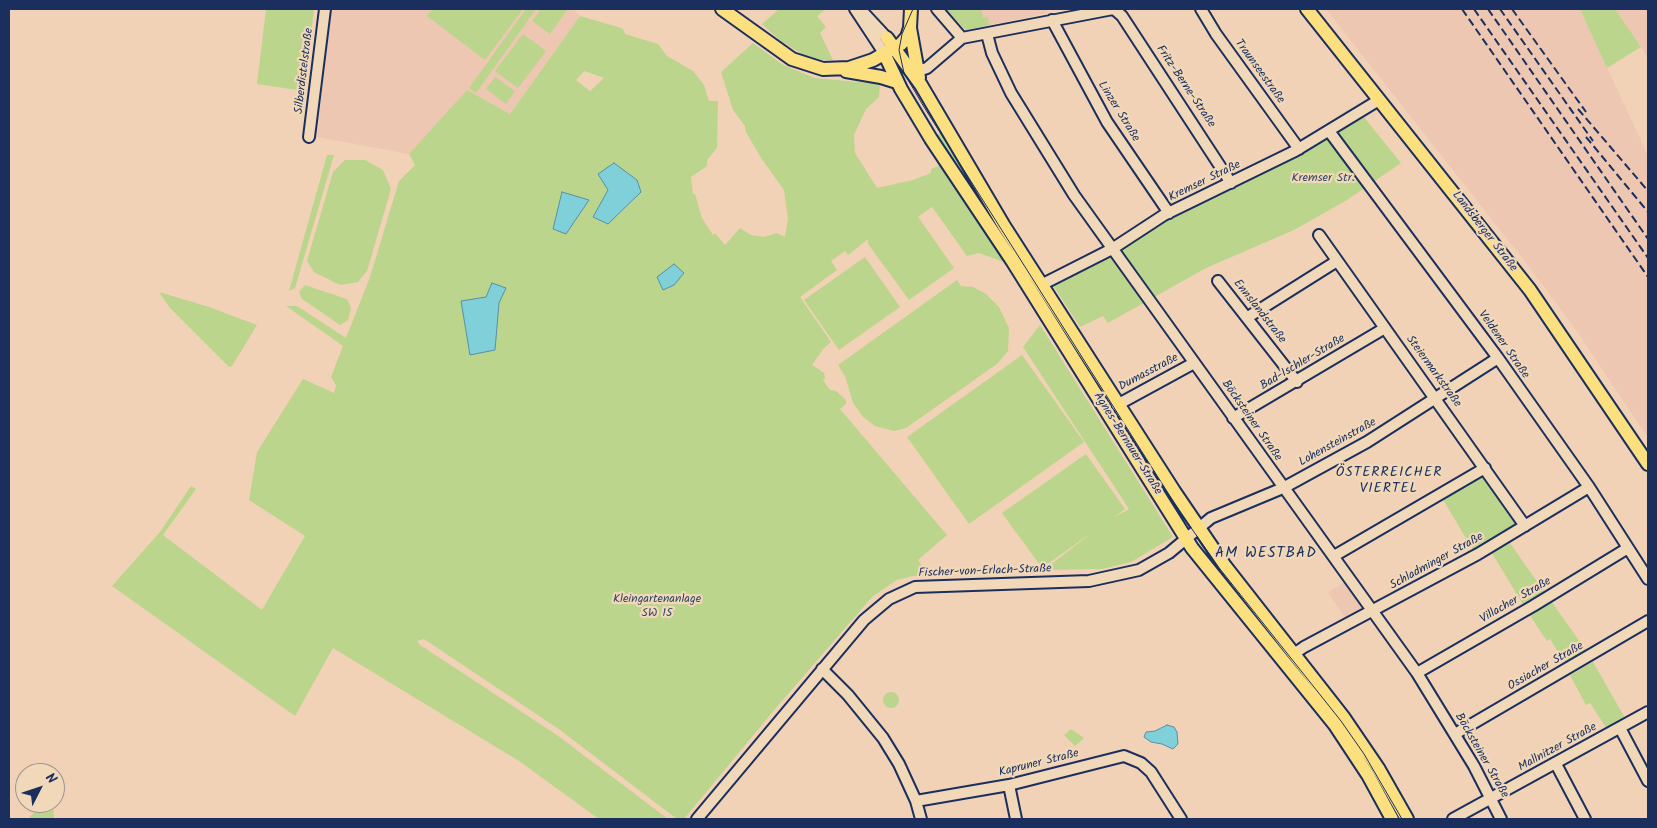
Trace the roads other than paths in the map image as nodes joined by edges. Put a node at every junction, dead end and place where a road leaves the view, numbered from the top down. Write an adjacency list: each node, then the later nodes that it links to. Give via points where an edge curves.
1 (325, 9): 21 (street, Silberdistelstraße)
2 (722, 9): 15 (main road, via 792,59 813,68)
3 (855, 9): 14 (street)
4 (860, 9): 14 (street)
5 (910, 9): 11 (main road, Agnes-Bernauer-Straße); 14 (main road)
6 (937, 9): 13 (street)
7 (1113, 9): 10 (street); 23 (street, Fritz-Berne-Straße, via 1122,16)
8 (1201, 9): 22 (street, Traunseestraße)
9 (1307, 9): 19 (main road, Landsberger Straße)
10 (1052, 20): 12 (street); 24 (street, Linzer Straße, via 1107,122)
11 (910, 28): 14 (main road, via 904,40); 16 (main road, Agnes-Bernauer-Straße)
12 (987, 34): 13 (street); 26 (street, Böcksteiner Straße, via 992,53 1011,93 1074,195)
13 (962, 38): 16 (street)
14 (891, 48): 15 (main road, via 858,66); 17 (main road, Agnes-Bernauer-Straße); 18 (main road, Agnes-Bernauer-Straße)
15 (838, 70): 17 (main road)
16 (918, 71): 18 (main road, Agnes-Bernauer-Straße)
17 (897, 82): 44 (main road, Agnes-Bernauer-Straße)
18 (921, 85): 29 (main road, Agnes-Bernauer-Straße, via 967,167)
19 (1379, 100): 20 (street, Kremser Straße); 38 (main road, Landsberger Straße, via 1530,290)
20 (1329, 132): 22 (street, Kremser Straße); 32 (street, Veldener Straße)
21 (309, 137)
22 (1299, 149): 23 (street, Kremser Straße)
23 (1231, 183): 24 (street, Kremser Straße)
24 (1169, 213): 26 (street, Kremser Straße)
25 (1319, 235): 27 (street, Steiermarkstraße)
26 (1112, 249): 29 (street, Kremser Straße); 33 (street, Böcksteiner Straße)
27 (1337, 261): 30 (street); 31 (street, Steiermarkstraße)
28 (1218, 281): 30 (street, Ennslandstraße)
29 (1041, 285): 36 (main road, Agnes-Bernauer-Straße)
30 (1248, 317): 34 (street, Ennslandstraße)
31 (1385, 328): 34 (street, Bad-Ischler-Straße); 35 (street, Steiermarkstraße)
32 (1498, 358): 35 (street, Lohensteinstraße); 40 (street, Veldener Straße)
33 (1194, 363): 36 (street, Dumasstraße); 37 (street, Böcksteiner Straße)
34 (1297, 382): 37 (street, Bad-Ischler-Straße)
35 (1436, 398): 39 (street, Steiermarkstraße); 41 (street, Lohensteinstraße, via 1368,441)
36 (1117, 405): 43 (main road, Agnes-Bernauer-Straße)
37 (1233, 418): 41 (street, Böcksteiner Straße)
38 (1648, 464)
39 (1485, 468): 42 (street, Steiermarkstraße); 46 (street)
40 (1589, 487): 42 (street, Schladminger Straße); 45 (street, Veldener Straße)
41 (1283, 488): 43 (street, Lohensteinstraße, via 1211,518); 46 (street, Böcksteiner Straße)
42 (1525, 526): 48 (street, Schladminger Straße)
43 (1198, 528): 44 (street, Lohensteinstraße); 50 (main road, Agnes-Bernauer-Straße)
44 (1186, 539): 51 (street, Fischer-von-Erlach-Straße, via 1151,565 1101,579 931,586 900,592 877,607); 65 (main road, Agnes-Bernauer-Straße, via 1335,725 1368,774)
45 (1628, 548): 47 (street, Veldener Straße); 52 (street, Villacher Straße)
46 (1334, 556): 48 (street, Böcksteiner Straße)
47 (1648, 579)
48 (1372, 612): 50 (street, Schladminger Straße); 52 (street, Böcksteiner Straße)
49 (1648, 621): 55 (street, Ossiacher Straße)
50 (1294, 654): 66 (main road, Agnes-Bernauer-Straße, via 1363,745)
51 (822, 669): 60 (street, via 854,701 883,738); 61 (street, Fischer-von-Erlach-Straße)
52 (1417, 673): 55 (street, Böcksteiner Straße)
53 (1648, 712): 54 (street, Mallnitzer Straße)
54 (1620, 728): 56 (street, Mallnitzer Straße); 57 (street)
55 (1455, 734): 59 (street, Böcksteiner Straße)
56 (1556, 764): 59 (street, Mallnitzer Straße); 69 (street)
57 (1648, 781)
58 (1008, 785): 60 (street, Kapruner Straße); 63 (street); 64 (street, Kapruner Straße, via 1124,756 1141,763 1158,781)
59 (1492, 799): 67 (street, Mallnitzer Straße); 68 (street, Böcksteiner Straße)
60 (916, 801): 62 (street)
61 (697, 819)
62 (921, 819)
63 (1016, 819)
64 (1181, 819)
65 (1392, 819)
66 (1407, 819)
67 (1453, 819)
68 (1501, 819)
69 (1585, 819)

